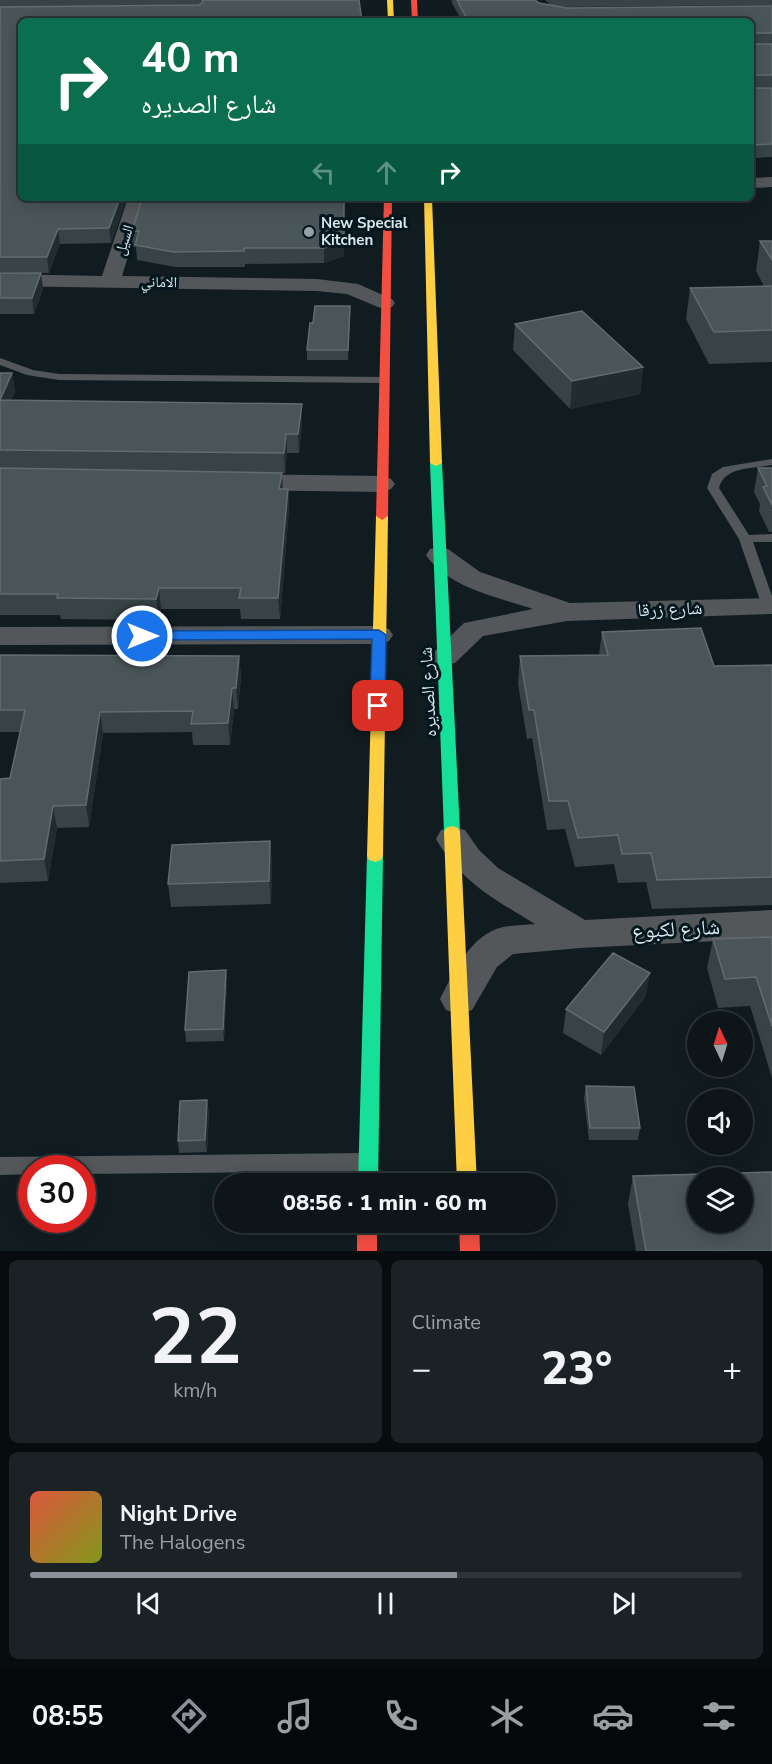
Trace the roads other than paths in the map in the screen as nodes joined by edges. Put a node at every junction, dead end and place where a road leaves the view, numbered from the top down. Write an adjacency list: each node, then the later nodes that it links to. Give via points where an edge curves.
1 (10, 0): 4 (street)
2 (390, 0): 6 (main road)
3 (414, 0): 7 (main road)
4 (0, 13): 5 (street)
5 (23, 13)
6 (391, 18)
7 (415, 18)
8 (772, 182): 9 (street)
9 (754, 183)
10 (136, 201): 15 (street, السيل)
11 (388, 201): 13 (main road)
12 (432, 201): 25 (main road, شارع الصديره)
13 (386, 268): 16 (street, الاماني, via 348,281); 17 (main road)
14 (0, 280): 15 (street, الاماني)
15 (110, 281): 16 (street, الاماني)
16 (317, 285): 17 (street, الاماني, via 351,288)
17 (385, 303): 19 (main road)
18 (0, 361): 19 (lane, via 32,373 59,377)
19 (384, 380): 22 (main road)
20 (772, 462): 24 (lane, via 727,469 716,477 713,488)
21 (215, 482): 22 (street)
22 (382, 484): 28 (main road)
23 (772, 538): 24 (lane)
24 (745, 539): 26 (lane)
25 (439, 555): 27 (street, شارع زرقا, via 470,578); 30 (main road, شارع الصديره)
26 (770, 606): 27 (street, شارع زرقا)
27 (567, 612): 30 (street, شارع زرقا, via 474,629)
28 (379, 635): 29 (street); 35 (main road)
29 (0, 636)
30 (445, 656): 31 (main road, شارع الصديره)
31 (453, 839): 33 (street, via 486,877); 34 (main road, شارع الصديره)
32 (772, 924): 33 (street, شارع لكبوع)
33 (580, 934): 34 (street, شارع لكبوع, via 504,941 484,957)
34 (459, 999): 38 (main road, شارع الصديره)
35 (369, 1161): 36 (lane); 37 (main road)
36 (0, 1166)
37 (368, 1173)
38 (467, 1173)
39 (367, 1233): 41 (main road)
40 (469, 1233): 42 (main road)
41 (367, 1251)
42 (470, 1251)

